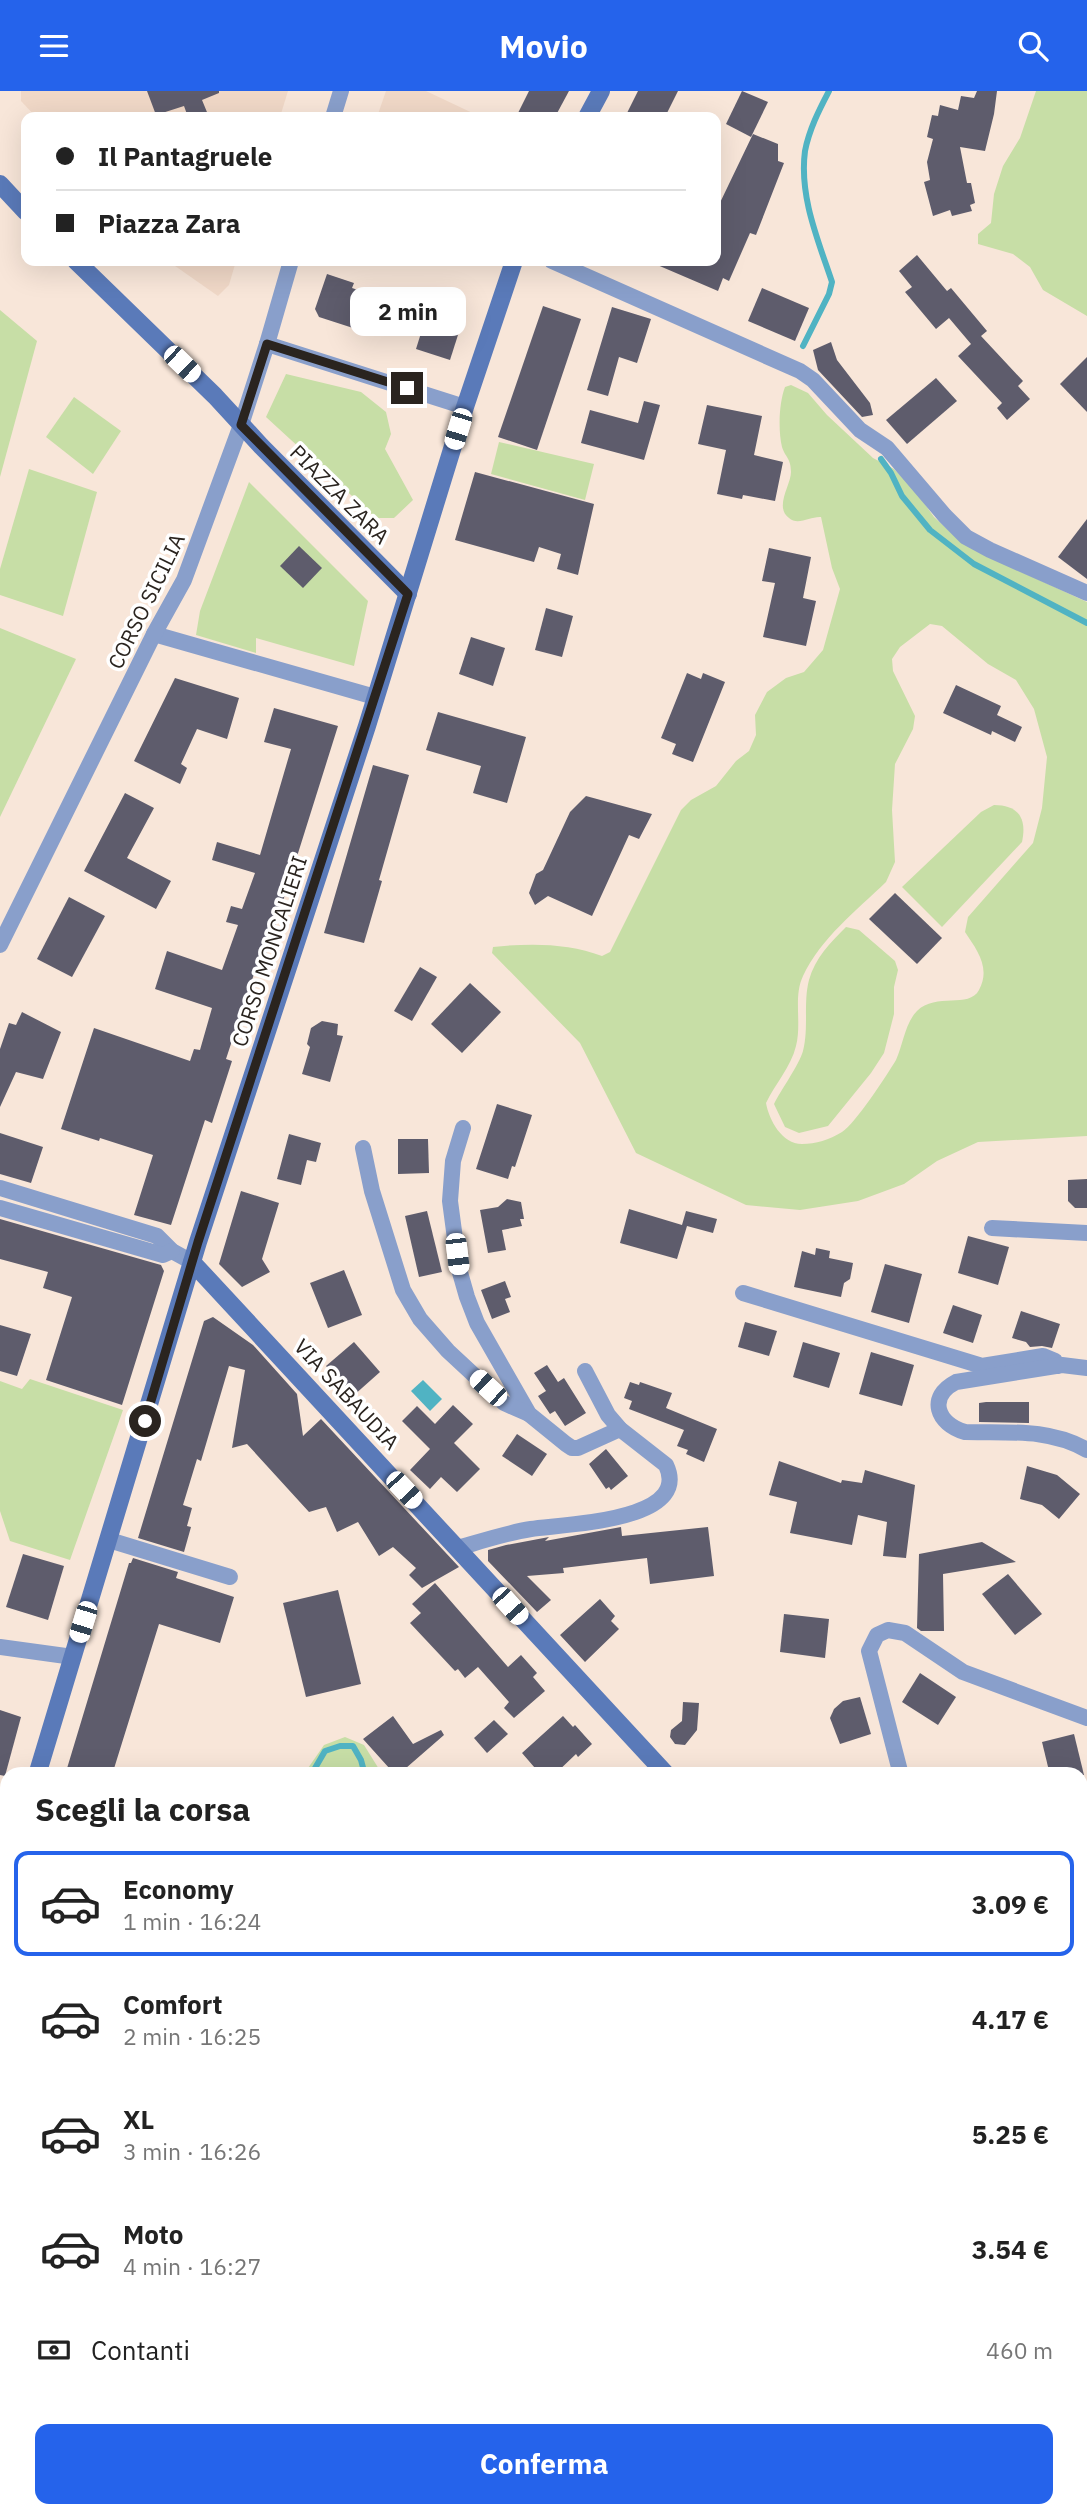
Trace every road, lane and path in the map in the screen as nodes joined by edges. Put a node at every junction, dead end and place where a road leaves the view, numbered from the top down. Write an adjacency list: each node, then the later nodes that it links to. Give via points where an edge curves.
1 (341, 91): 3 (street)
2 (601, 91): 4 (main road)
3 (335, 112)
4 (590, 112)
5 (4, 191): 6 (main road)
6 (21, 207)
7 (81, 266): 13 (main road, PIAZZA ZARA)
8 (290, 266): 11 (street, CORSO SICILIA)
9 (512, 266): 12 (main road, CORSO MONCALIERI)
10 (563, 266): 14 (street, via 800,371 860,430 887,448 966,537)
11 (267, 344): 12 (street); 13 (street, CORSO SICILIA)
12 (465, 407): 15 (main road, CORSO MONCALIERI)
13 (241, 425): 15 (main road, PIAZZA ZARA); 16 (street, CORSO SICILIA, via 184,580)
14 (1087, 593)
15 (408, 594): 17 (main road, CORSO MONCALIERI)
16 (154, 634): 17 (street); 18 (street, CORSO SICILIA)
17 (375, 697): 26 (main road, CORSO MONCALIERI)
18 (0, 945)
19 (463, 1128): 31 (street, via 450,1191 459,1269 477,1323)
20 (363, 1148): 31 (street, via 403,1290 420,1319 504,1403)
21 (0, 1188): 25 (street, via 157,1236)
22 (0, 1208): 25 (street, via 163,1255)
23 (992, 1228): 24 (street)
24 (1087, 1233)
25 (172, 1251): 26 (street)
26 (192, 1262): 34 (main road, CORSO MONCALIERI); 35 (main road, VIA SABAUDIA)
27 (743, 1293): 28 (street, via 982,1366 1043,1356)
28 (1057, 1366): 29 (street); 33 (street, via 956,1382 942,1397 940,1416 952,1428 965,1432 1048,1434)
29 (1087, 1368)
30 (585, 1371): 32 (street)
31 (529, 1414): 32 (street, via 572,1448)
32 (620, 1429): 35 (street, via 666,1465 669,1484 663,1498 613,1518 506,1534)
33 (1087, 1450)
34 (109, 1540): 36 (street); 38 (main road, CORSO MONCALIERI)
35 (458, 1548): 41 (main road, VIA SABAUDIA)
36 (230, 1577)
37 (0, 1647): 38 (street)
38 (73, 1657): 40 (main road, CORSO MONCALIERI)
39 (1087, 1718): 42 (street, via 963,1672 905,1633 888,1630 877,1635 869,1651)
40 (39, 1767)
41 (660, 1767)
42 (899, 1767)

